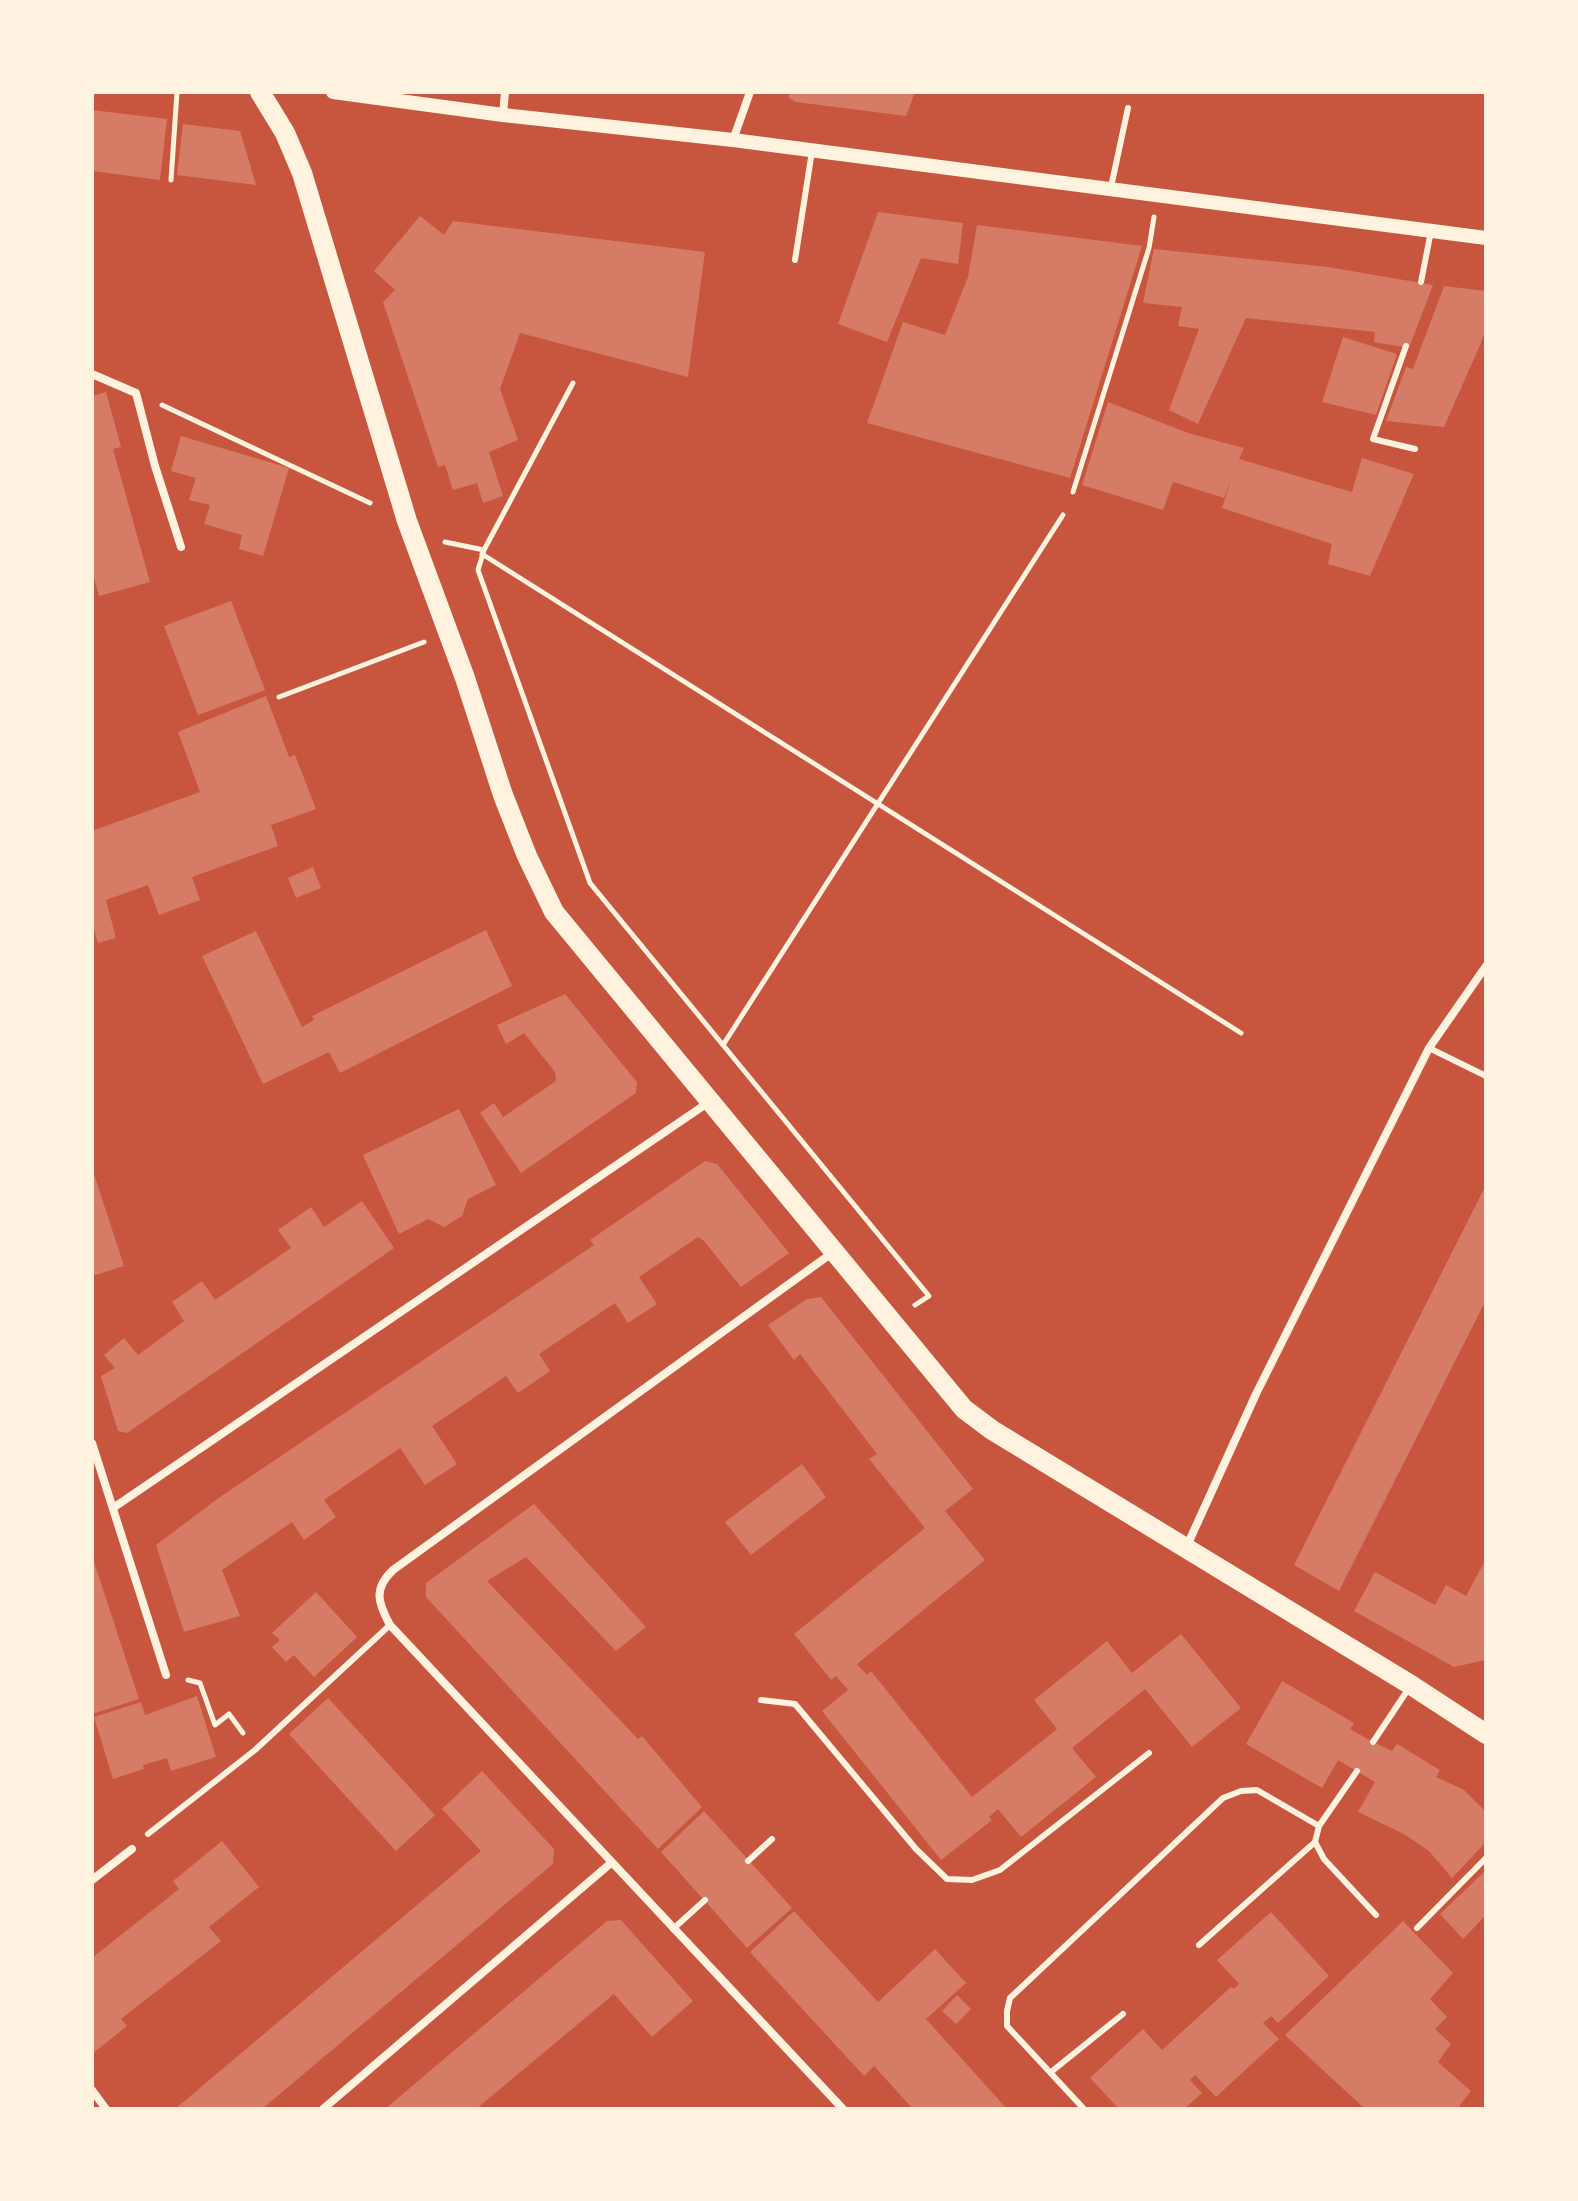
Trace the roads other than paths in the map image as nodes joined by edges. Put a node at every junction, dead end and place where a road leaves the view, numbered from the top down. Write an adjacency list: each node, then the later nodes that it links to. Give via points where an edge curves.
1 (260, 92): 21 (main road, via 302,173 407,521 517,832 554,912)
2 (333, 92): 6 (street)
3 (505, 92): 6 (street)
4 (750, 92): 7 (street)
5 (1128, 108): 9 (lane)
6 (503, 115): 7 (street)
7 (733, 140): 8 (street)
8 (812, 151): 9 (street); 12 (lane)
9 (1110, 190): 10 (street)
10 (1431, 231): 11 (street); 13 (lane)
11 (1486, 238)
12 (795, 260)
13 (1421, 282)
14 (1406, 346): 16 (lane, via 1373,439)
15 (92, 374): 17 (street, via 136,393)
16 (1415, 449)
17 (181, 547)
18 (1486, 966): 19 (street)
19 (1429, 1048): 20 (lane); 25 (street, via 1256,1394)
20 (1486, 1076)
21 (709, 1102): 22 (main road); 24 (street)
22 (834, 1251): 25 (main road, via 964,1409); 26 (street, via 393,1570 381,1581 379,1597)
23 (92, 1443): 24 (street)
24 (113, 1508): 27 (street)
25 (1186, 1548): 28 (main road)
26 (390, 1625): 35 (lane, via 255,1750); 41 (street)
27 (166, 1675)
28 (1411, 1685): 30 (main road); 31 (lane)
29 (761, 1700): 32 (lane, via 795,1704 947,1879 972,1880 1000,1870)
30 (1483, 1726)
31 (1373, 1742)
32 (1149, 1753)
33 (1357, 1771): 34 (lane)
34 (1319, 1826): 37 (lane); 49 (lane, via 1257,1790 1223,1798 1010,1998 1007,2026)
35 (148, 1834)
36 (772, 1839): 40 (lane)
37 (1315, 1842): 44 (lane); 47 (lane)
38 (132, 1849): 42 (street)
39 (1486, 1858): 45 (lane)
40 (748, 1861)
41 (611, 1863): 46 (street); 52 (street)
42 (92, 1880)
43 (705, 1900): 46 (lane)
44 (1376, 1915)
45 (1417, 1928)
46 (673, 1929): 53 (street)
47 (1199, 1945)
48 (1123, 2014): 49 (lane)
49 (1051, 2072): 54 (lane)
50 (92, 2090): 51 (street)
51 (106, 2109)
52 (323, 2109)
53 (843, 2109)
54 (1084, 2109)

